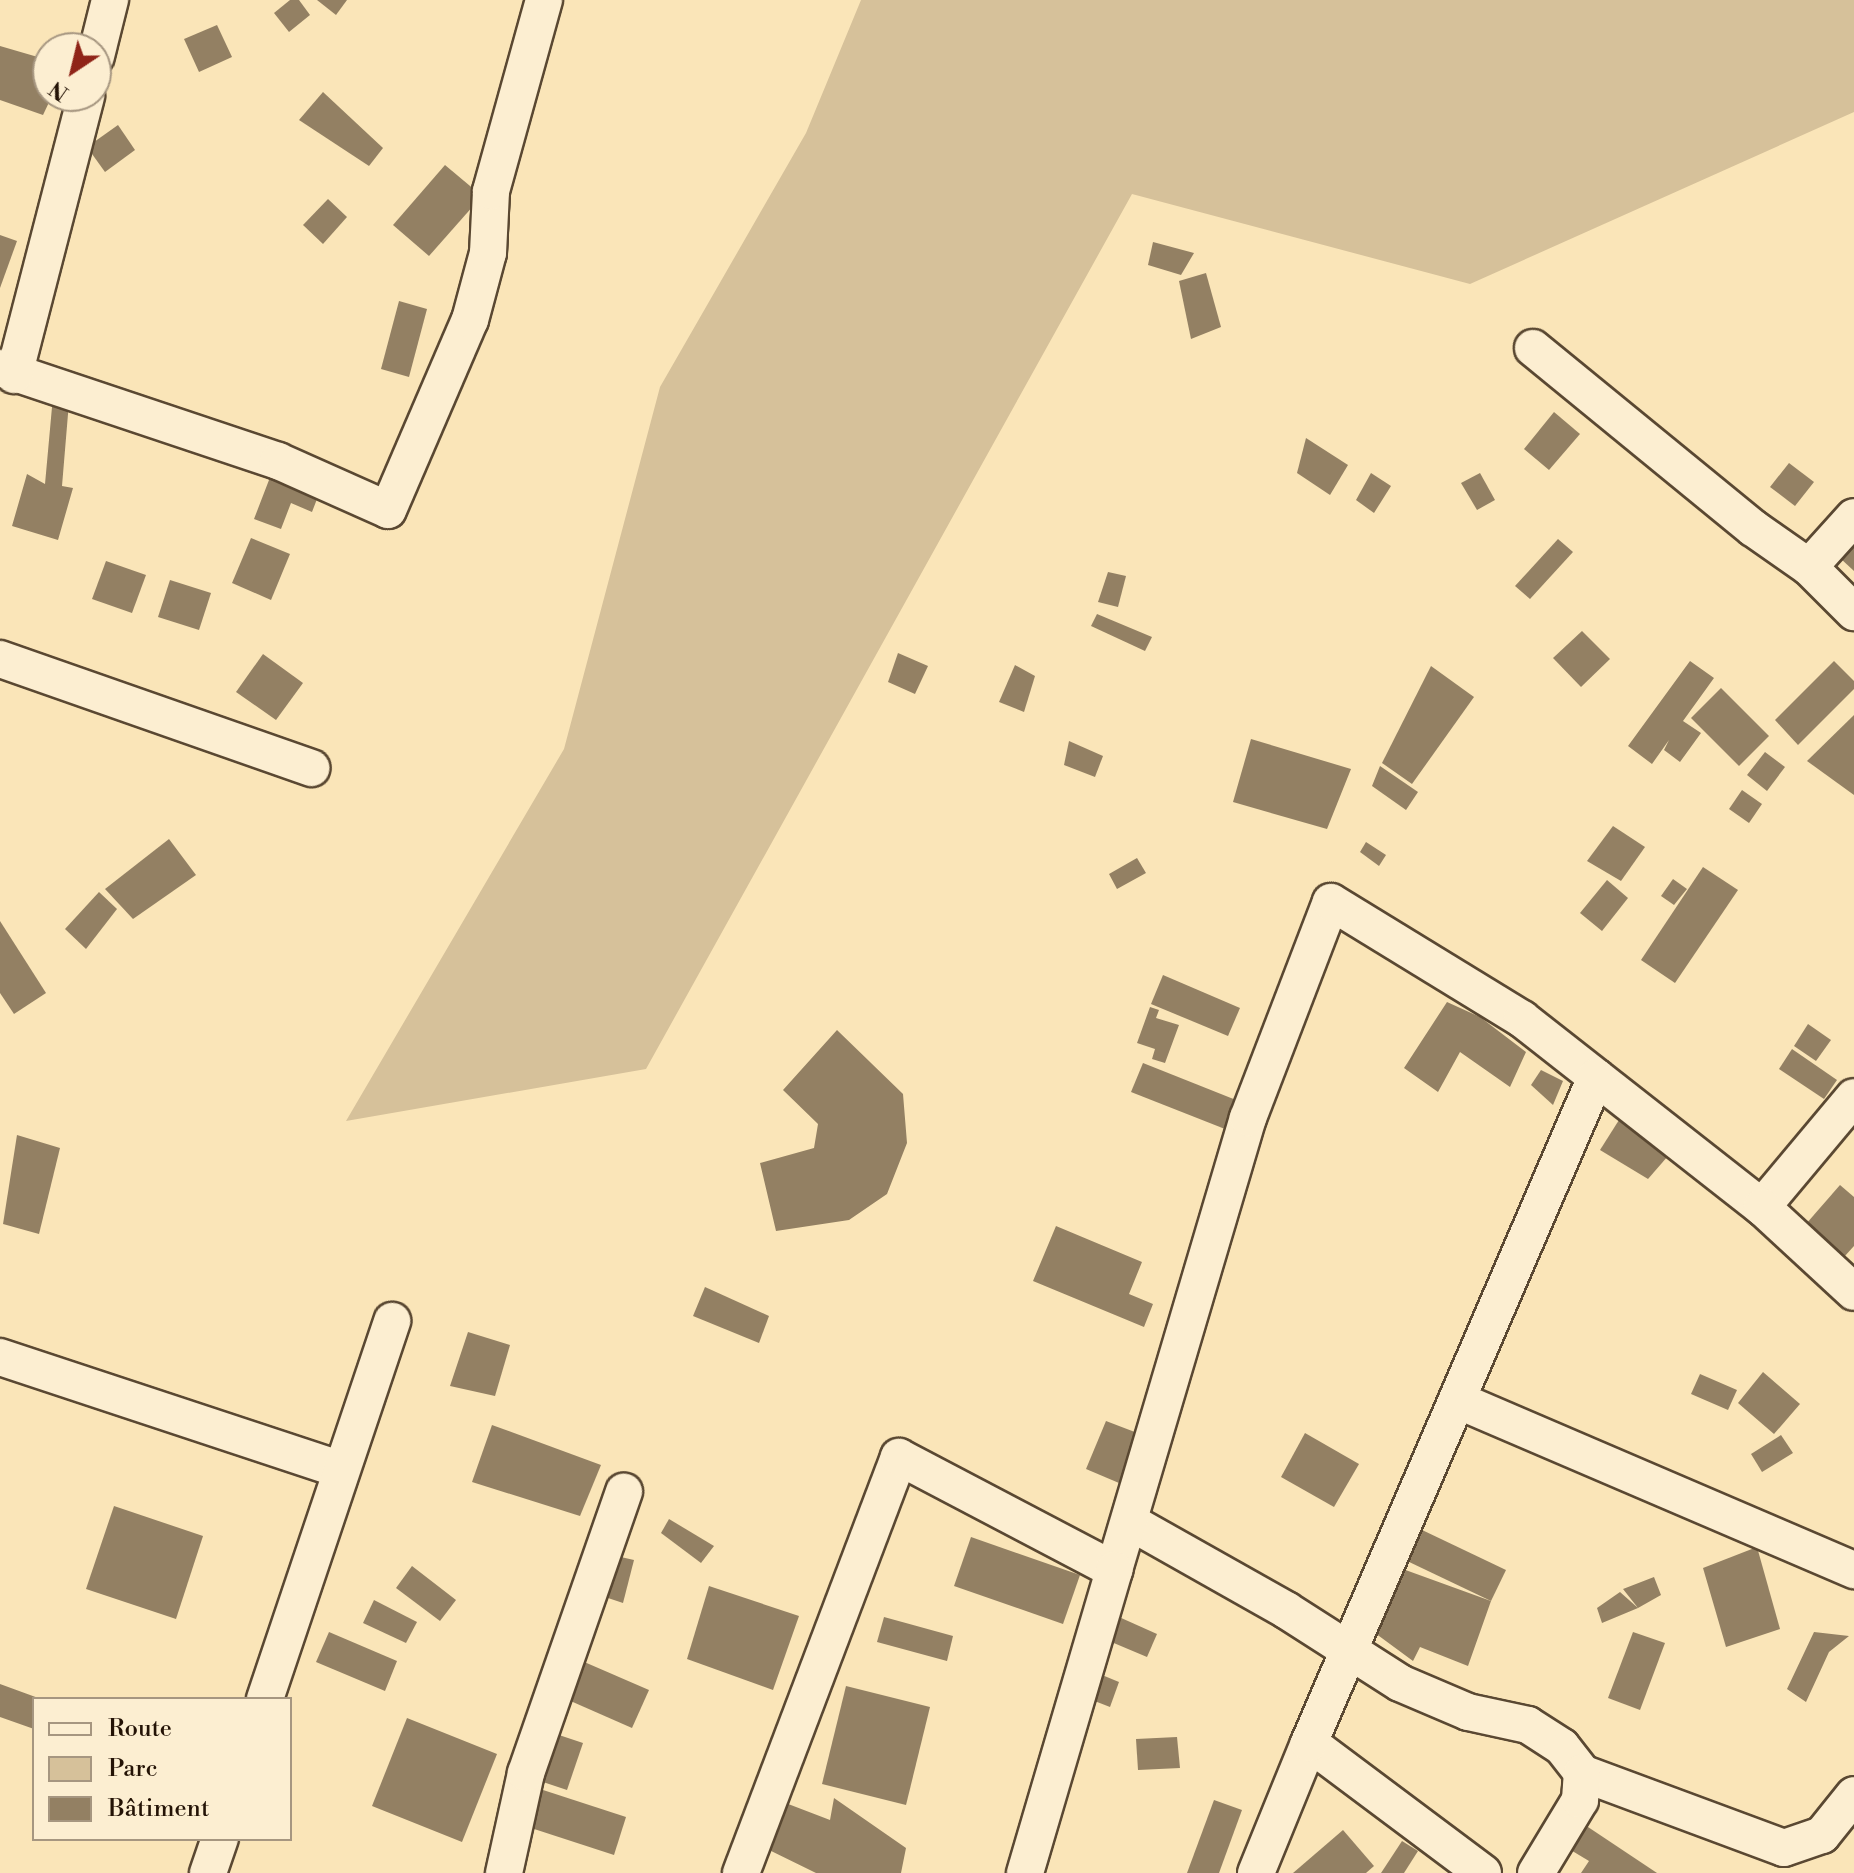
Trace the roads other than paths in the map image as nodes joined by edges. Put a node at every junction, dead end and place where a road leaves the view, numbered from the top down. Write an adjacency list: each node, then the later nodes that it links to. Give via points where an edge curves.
1 (110, 0): 3 (street)
2 (544, 0): 6 (street, via 491,191 488,253 470,320 388,510 278,461)
3 (102, 32)
4 (81, 112): 6 (street)
5 (1533, 348): 8 (street, via 1753,528)
6 (7, 371)
7 (1854, 517): 8 (street)
8 (1809, 567): 9 (street)
9 (1854, 612)
10 (0, 659): 11 (street)
11 (312, 768)
12 (1596, 1077): 14 (street); 18 (street); 21 (street, via 1522,1019 1331,902 1244,1132)
13 (1854, 1097): 14 (street)
14 (1762, 1207): 15 (street)
15 (1854, 1292)
16 (392, 1321): 19 (street)
17 (0, 1357): 19 (street)
18 (1457, 1400): 23 (street); 24 (street)
19 (341, 1470): 25 (street)
20 (624, 1492): 31 (street, via 526,1773)
21 (1130, 1522): 22 (street); 24 (street)
22 (1114, 1570): 32 (street, via 899,1457); 33 (street)
23 (1854, 1570)
24 (1352, 1651): 26 (street); 27 (street, via 1400,1683 1468,1712 1528,1725 1562,1747)
25 (266, 1697)
26 (1309, 1743): 34 (street); 35 (street)
27 (1582, 1773): 28 (street, via 1784,1848 1822,1835); 36 (street, via 1580,1800)
28 (1854, 1795)
29 (219, 1841): 30 (street)
30 (208, 1873)
31 (504, 1873)
32 (741, 1873)
33 (1025, 1873)
34 (1256, 1873)
35 (1483, 1873)
36 (1536, 1873)

